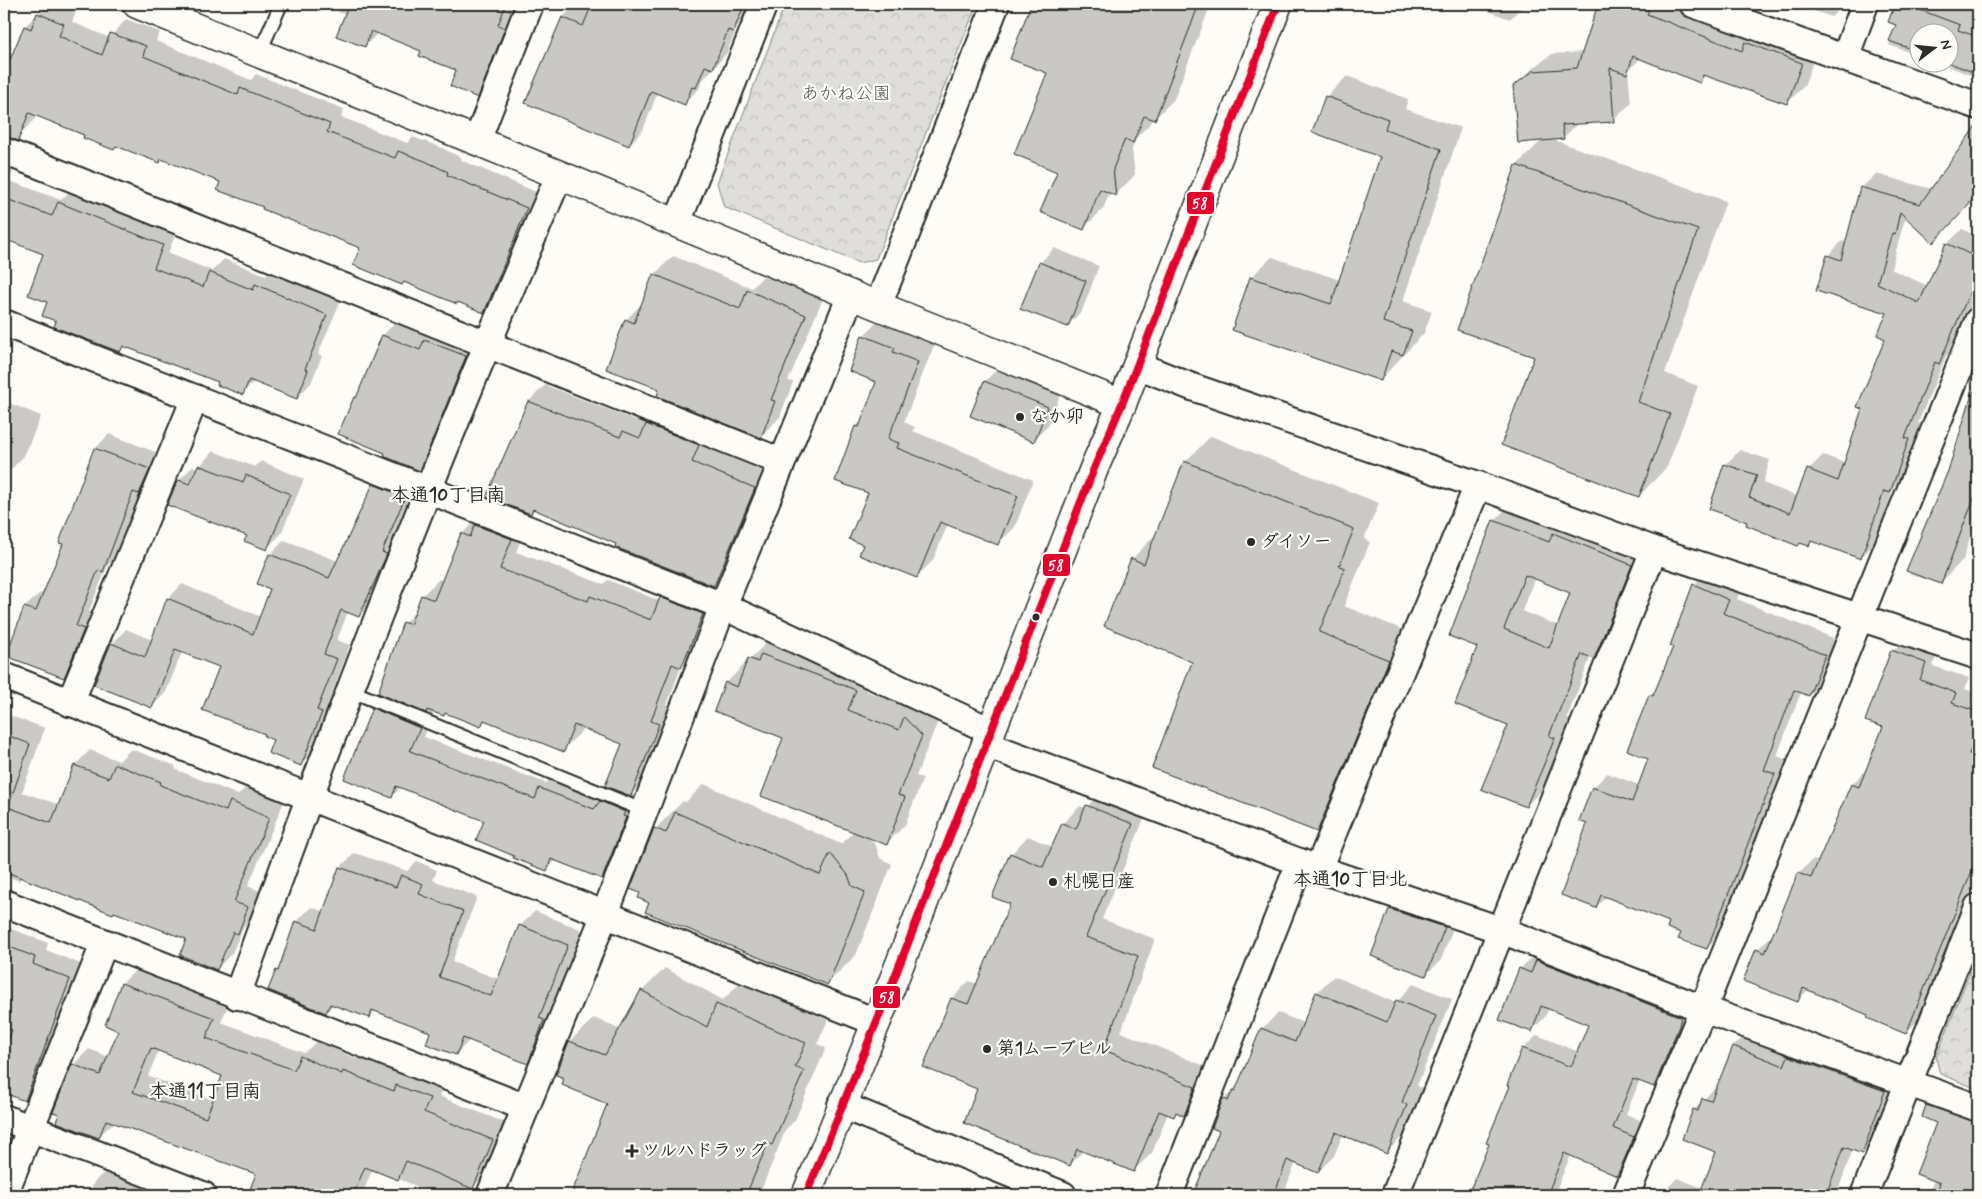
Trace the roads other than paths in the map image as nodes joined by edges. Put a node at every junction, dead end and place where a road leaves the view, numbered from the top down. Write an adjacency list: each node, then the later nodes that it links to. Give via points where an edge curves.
1 (137, 4): 9 (main road)
2 (281, 4): 9 (lane)
3 (530, 4): 12 (street)
4 (764, 4): 15 (street)
5 (996, 4): 17 (street)
6 (1278, 4): 21 (main road)
7 (1694, 4): 10 (street)
8 (1866, 4): 10 (street)
9 (259, 54): 12 (main road)
10 (1845, 58): 11 (street)
11 (1978, 106)
12 (477, 141): 14 (main road)
13 (4, 151): 20 (street)
14 (559, 176): 15 (main road); 20 (street)
15 (677, 223): 16 (main road)
16 (851, 296): 17 (main road); 24 (street)
17 (878, 306): 23 (main road)
18 (1978, 321): 29 (street)
19 (4, 323): 22 (street)
20 (486, 343): 24 (street); 26 (street)
21 (1137, 365): 23 (main road); 25 (street)
22 (195, 398): 26 (street); 33 (street)
23 (1122, 404): 34 (main road)
24 (782, 462): 28 (street)
25 (1478, 485): 27 (street); 37 (street)
26 (427, 489): 28 (street); 32 (street)
27 (1654, 550): 29 (street); 41 (street)
28 (723, 606): 34 (street); 36 (street)
29 (1858, 618): 30 (street); 44 (street)
30 (1978, 656)
31 (4, 676): 33 (street)
32 (350, 690): 35 (street); 36 (lane)
33 (70, 703): 35 (street)
34 (988, 738): 37 (street); 45 (main road)
35 (307, 798): 40 (street); 43 (street)
36 (644, 811): 40 (street)
37 (1309, 865): 41 (street); 57 (street)
38 (4, 903): 42 (street)
39 (1978, 907): 46 (street)
40 (605, 914): 45 (street); 48 (street)
41 (1501, 930): 44 (street); 58 (street)
42 (104, 944): 43 (street); 51 (street)
43 (237, 996): 48 (street)
44 (1703, 1009): 46 (street); 59 (street)
45 (876, 1022): 47 (main road)
46 (1910, 1083): 49 (street); 60 (street)
47 (841, 1105): 55 (main road); 56 (street)
48 (524, 1107): 54 (street)
49 (1978, 1108)
50 (4, 1118): 51 (street)
51 (31, 1129): 52 (street); 53 (street)
52 (4, 1195)
53 (203, 1195)
54 (490, 1195)
55 (806, 1195)
56 (1063, 1195)
57 (1169, 1195)
58 (1395, 1195)
59 (1626, 1195)
60 (1864, 1195)

